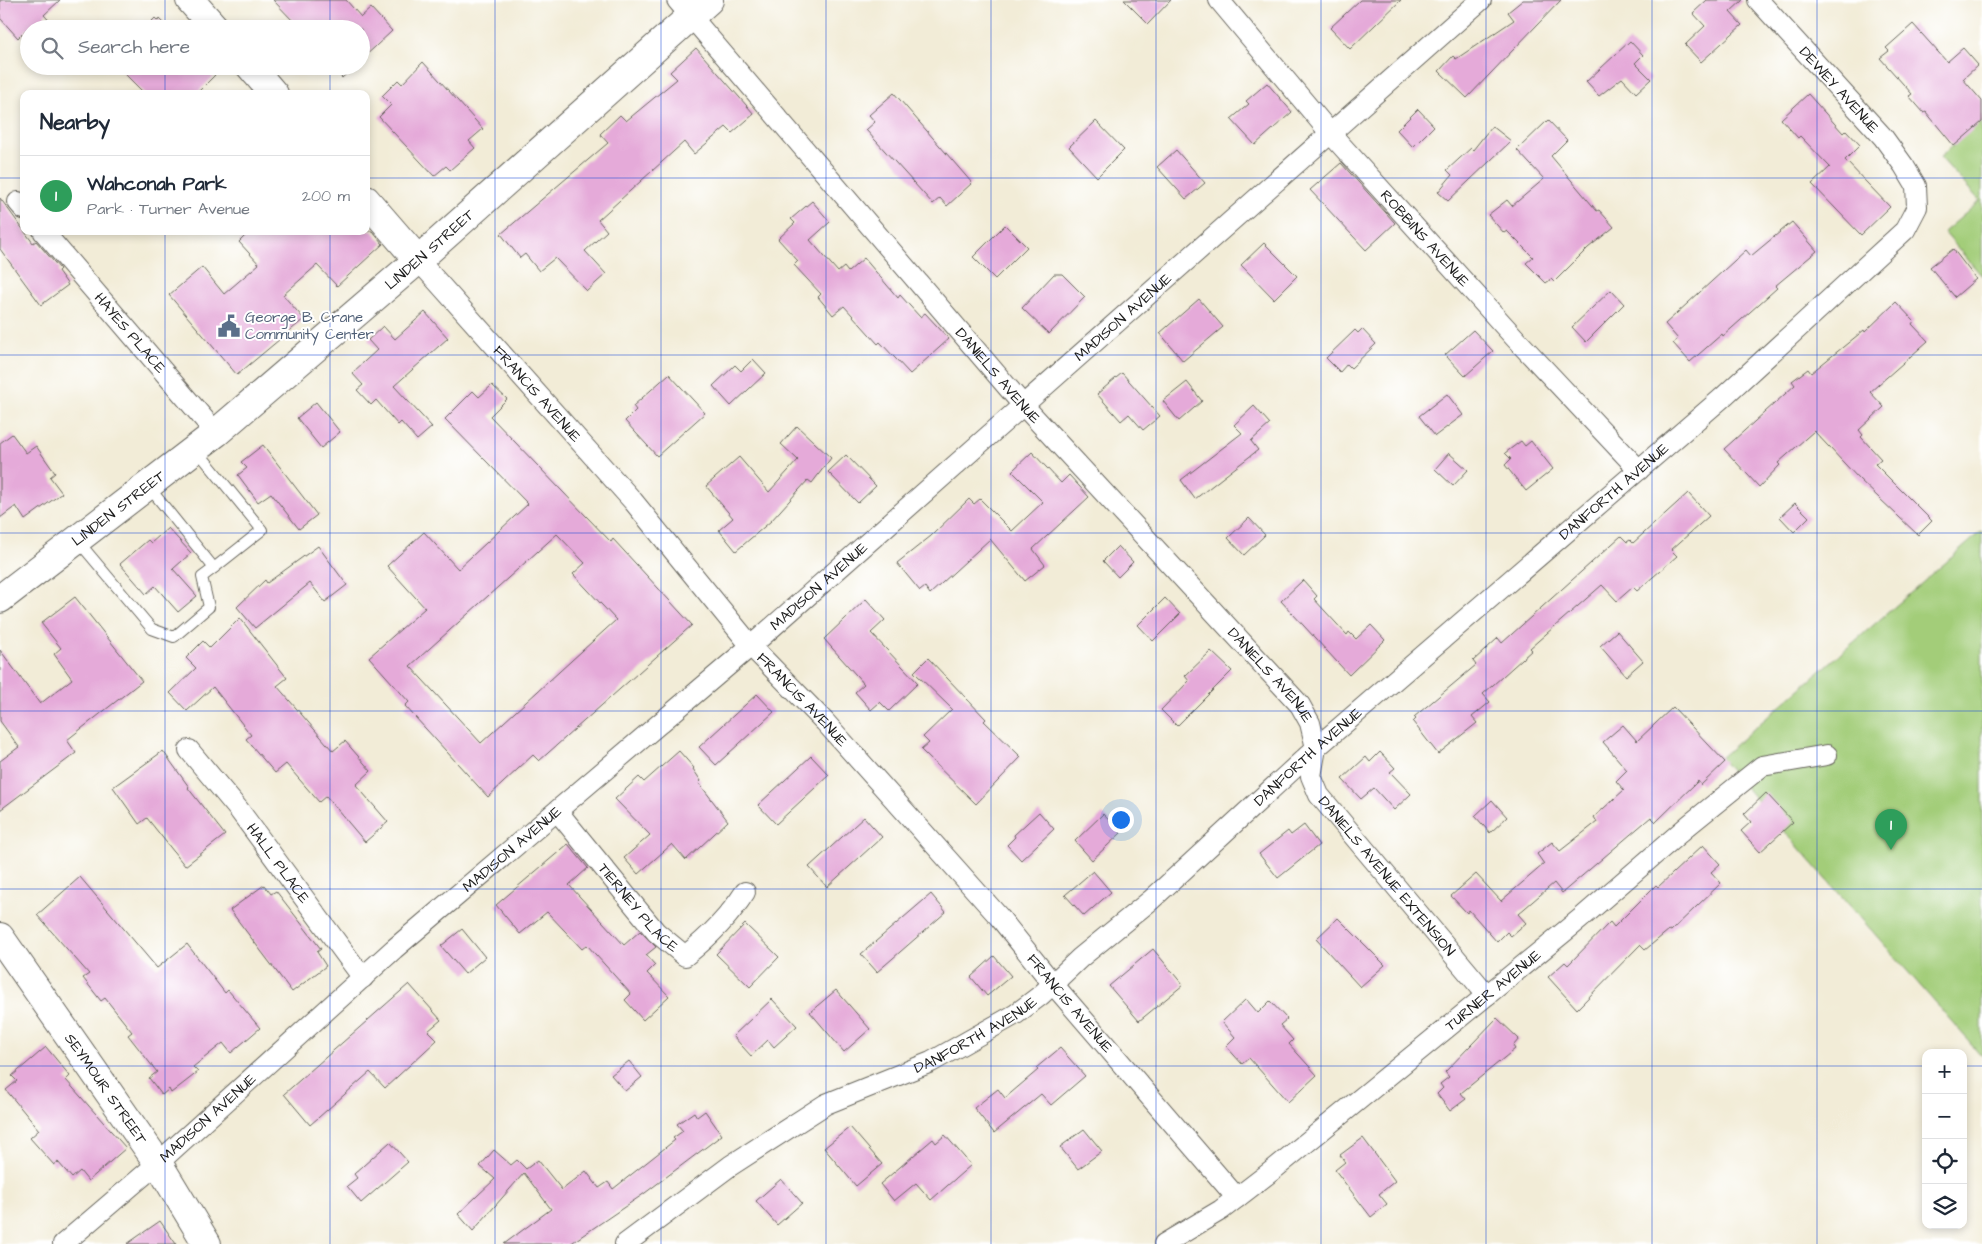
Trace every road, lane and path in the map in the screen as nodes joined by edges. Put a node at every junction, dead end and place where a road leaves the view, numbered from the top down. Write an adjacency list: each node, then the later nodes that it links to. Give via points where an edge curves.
1 (190, 0): 6 (street)
2 (1219, 0): 9 (street, ROBBINS AVENUE)
3 (1480, 0): 9 (street, MADISON AVENUE)
4 (1758, 0): 10 (street, DEWEY AVENUE, via 1882,137)
5 (692, 5): 13 (street, LINDEN STREET); 14 (street, DANIELS AVENUE)
6 (208, 20)
7 (258, 75): 8 (street)
8 (271, 90)
9 (1331, 134): 14 (street, MADISON AVENUE); 16 (street, ROBBINS AVENUE)
10 (1915, 184): 16 (street, DANFORTH AVENUE, via 1917,207 1905,230)
11 (370, 205): 13 (street, FRANCIS AVENUE)
12 (47, 235): 15 (street, HAYES PLACE)
13 (418, 260): 15 (street, LINDEN STREET); 21 (street, FRANCIS AVENUE, via 633,501)
14 (1022, 404): 21 (street, MADISON AVENUE); 22 (street, DANIELS AVENUE, via 1300,706 1310,723)
15 (206, 441): 17 (street, LINDEN STREET); 19 (lane, via 262,530)
16 (1639, 470): 22 (street, DANFORTH AVENUE)
17 (147, 486): 18 (street, LINDEN STREET); 19 (lane)
18 (78, 541): 19 (lane, via 152,629 174,637 209,608 202,577); 20 (street, LINDEN STREET)
19 (214, 568)
20 (0, 599)
21 (751, 646): 25 (street, MADISON AVENUE); 29 (street, FRANCIS AVENUE, via 825,722 1000,918)
22 (1316, 748): 29 (street, DANFORTH AVENUE, via 1151,900); 30 (street, DANIELS AVENUE EXTENSION, via 1311,776 1319,795)
23 (189, 750): 28 (street, HALL PLACE, via 239,810)
24 (1827, 755): 30 (street, TURNER AVENUE, via 1762,766)
25 (558, 812): 26 (street, TIERNEY PLACE, via 656,932 685,956 727,917); 28 (street, MADISON AVENUE)
26 (745, 892)
27 (0, 937): 31 (street, SEYMOUR STREET)
28 (363, 978): 31 (street, MADISON AVENUE)
29 (1053, 984): 32 (street, FRANCIS AVENUE); 35 (street, DANFORTH AVENUE, via 1016,1014 930,1062 826,1104 730,1166)
30 (1487, 995): 32 (street, TURNER AVENUE)
31 (158, 1163): 33 (street, MADISON AVENUE); 34 (street, SEYMOUR STREET)
32 (1237, 1198): 36 (street, TURNER AVENUE)
33 (62, 1244)
34 (207, 1244)
35 (625, 1244)
36 (1164, 1244)

